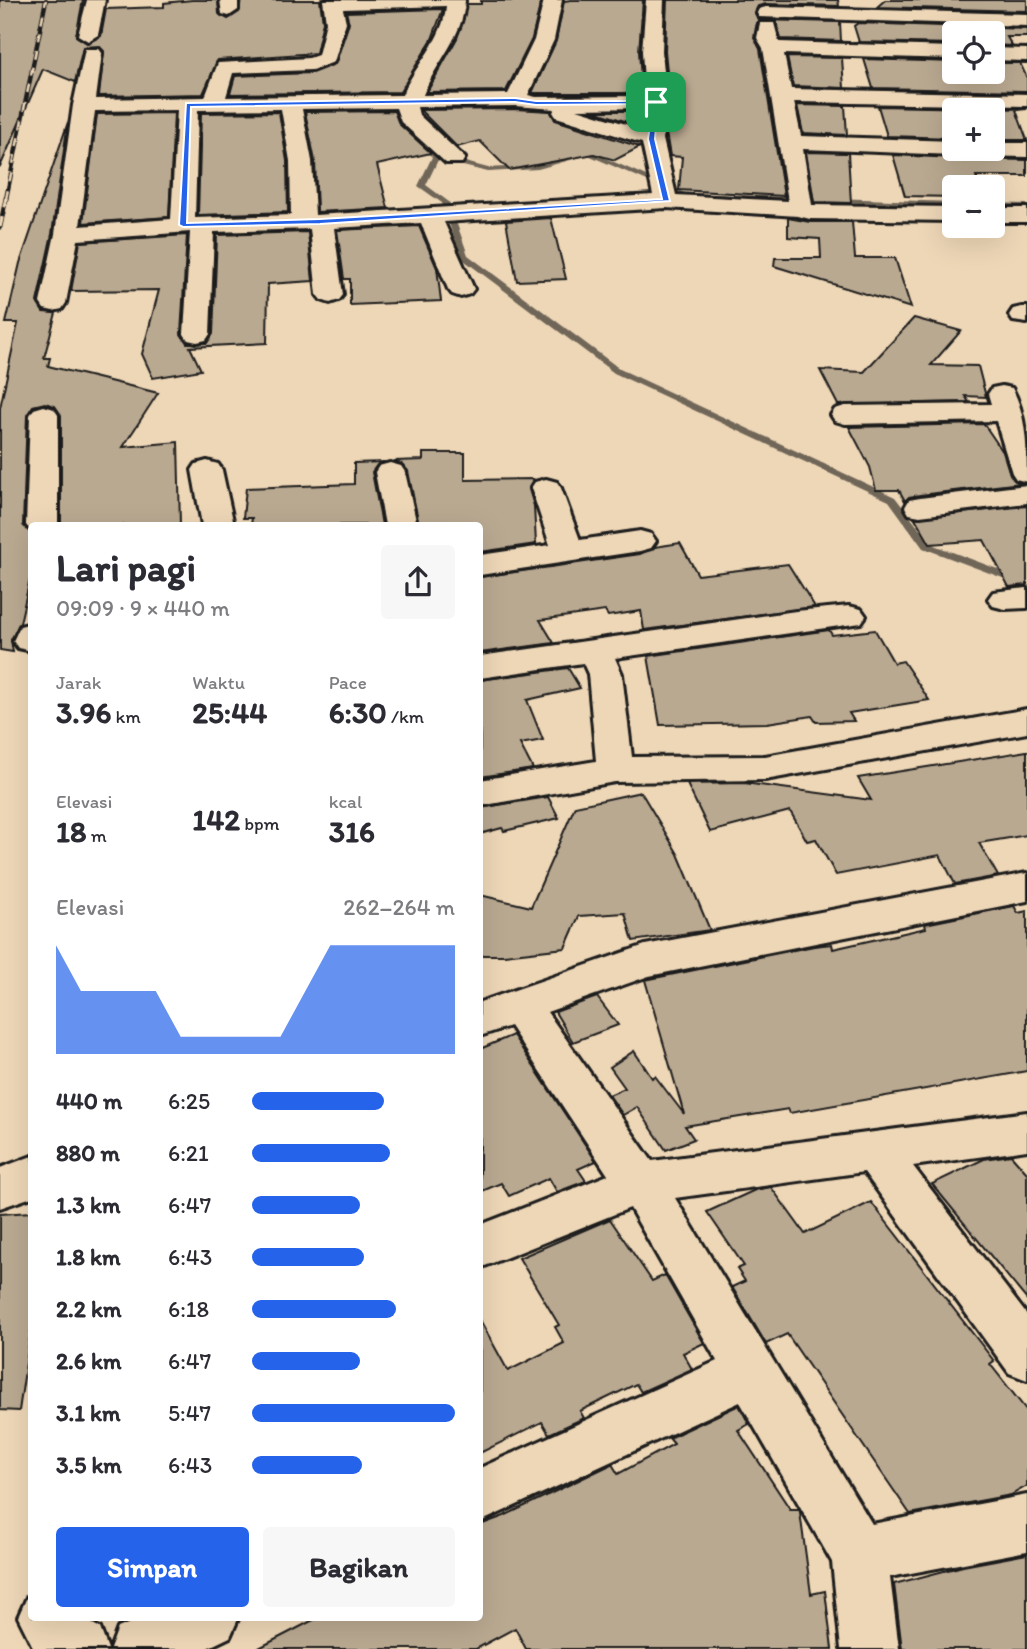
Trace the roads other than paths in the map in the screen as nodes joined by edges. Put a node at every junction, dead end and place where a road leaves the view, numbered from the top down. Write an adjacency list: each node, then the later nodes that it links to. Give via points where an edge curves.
1 (96, 0): 20 (street)
2 (553, 0): 16 (street)
3 (655, 0): 17 (street)
4 (765, 6): 5 (street); 10 (street, via 767,38)
5 (864, 8): 6 (street)
6 (954, 9): 9 (street)
7 (334, 11): 8 (street); 22 (street, via 324,60 225,67)
8 (453, 11): 18 (street, via 420,77)
9 (1027, 20)
10 (773, 48): 11 (street); 14 (street)
11 (942, 53)
12 (1005, 54): 13 (street)
13 (1027, 55)
14 (783, 95): 15 (street); 24 (street)
15 (1027, 100)
16 (526, 102): 17 (street); 18 (street); 23 (street)
17 (656, 102): 23 (street)
18 (397, 103): 19 (street); 28 (street)
19 (291, 104): 22 (street); 35 (street)
20 (84, 105): 21 (street); 37 (street)
21 (188, 105): 22 (street); 36 (street)
22 (213, 105)
23 (652, 139): 29 (street)
24 (791, 142): 25 (street); 30 (street)
25 (942, 148)
26 (1005, 150): 27 (street)
27 (1027, 150)
28 (454, 158)
29 (664, 191): 30 (street); 31 (street)
30 (801, 209): 32 (street)
31 (442, 213): 35 (street); 38 (street)
32 (942, 214)
33 (1005, 215): 34 (street)
34 (1027, 215)
35 (312, 221): 36 (street); 39 (street)
36 (192, 225): 37 (street); 41 (street)
37 (67, 234): 40 (street)
38 (461, 289)
39 (330, 295)
40 (53, 303)
41 (197, 334)
42 (44, 415): 50 (street)
43 (845, 415): 46 (street, via 1004,403)
44 (207, 470): 51 (street)
45 (390, 472): 52 (street)
46 (1027, 473)
47 (545, 488): 54 (street)
48 (1027, 494): 49 (street)
49 (920, 507)
50 (42, 522)
51 (217, 522)
52 (400, 522)
53 (640, 541): 54 (street)
54 (568, 551): 55 (street)
55 (483, 565)
56 (849, 616): 57 (street)
57 (594, 649): 58 (street); 60 (street, via 605,674)
58 (483, 667)
59 (1027, 721): 60 (street, via 765,768)
60 (615, 770): 61 (street)
61 (483, 792)
62 (1027, 887): 63 (street, via 645,961)
63 (499, 1012): 67 (street)
64 (1027, 1130): 65 (street)
65 (876, 1152): 67 (street); 70 (street)
66 (28, 1178): 68 (street)
67 (640, 1183): 69 (street); 71 (street)
68 (0, 1188)
69 (483, 1246)
70 (1027, 1356)
71 (752, 1371): 72 (street); 74 (street)
72 (483, 1494)
73 (1027, 1523): 74 (street)
74 (859, 1555): 79 (street)
75 (50, 1621): 77 (street, via 61,1638)
76 (201, 1621): 78 (street)
77 (79, 1649)
78 (139, 1649)
79 (870, 1649)

